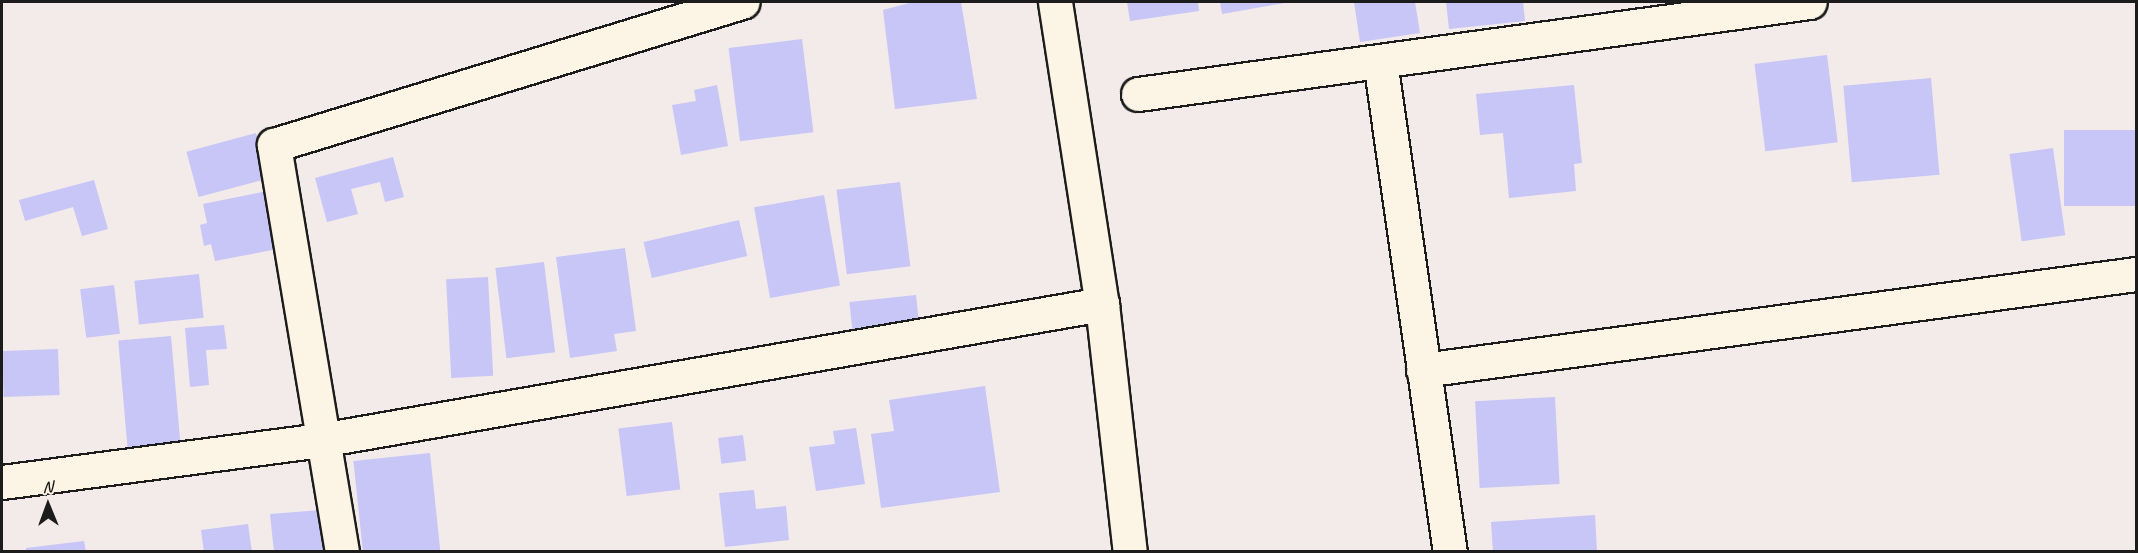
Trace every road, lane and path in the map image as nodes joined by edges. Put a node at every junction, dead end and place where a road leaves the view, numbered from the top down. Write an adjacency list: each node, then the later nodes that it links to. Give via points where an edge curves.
1 (743, 2): 9 (street, via 274,145)
2 (1055, 2): 7 (street)
3 (1810, 2): 4 (street)
4 (1380, 61): 5 (street); 8 (street)
5 (1138, 94)
6 (2136, 274): 8 (street)
7 (1102, 304): 9 (street); 12 (street)
8 (1423, 370): 13 (street)
9 (321, 440): 10 (street); 11 (street)
10 (2, 482)
11 (342, 552)
12 (1130, 552)
13 (1450, 552)

